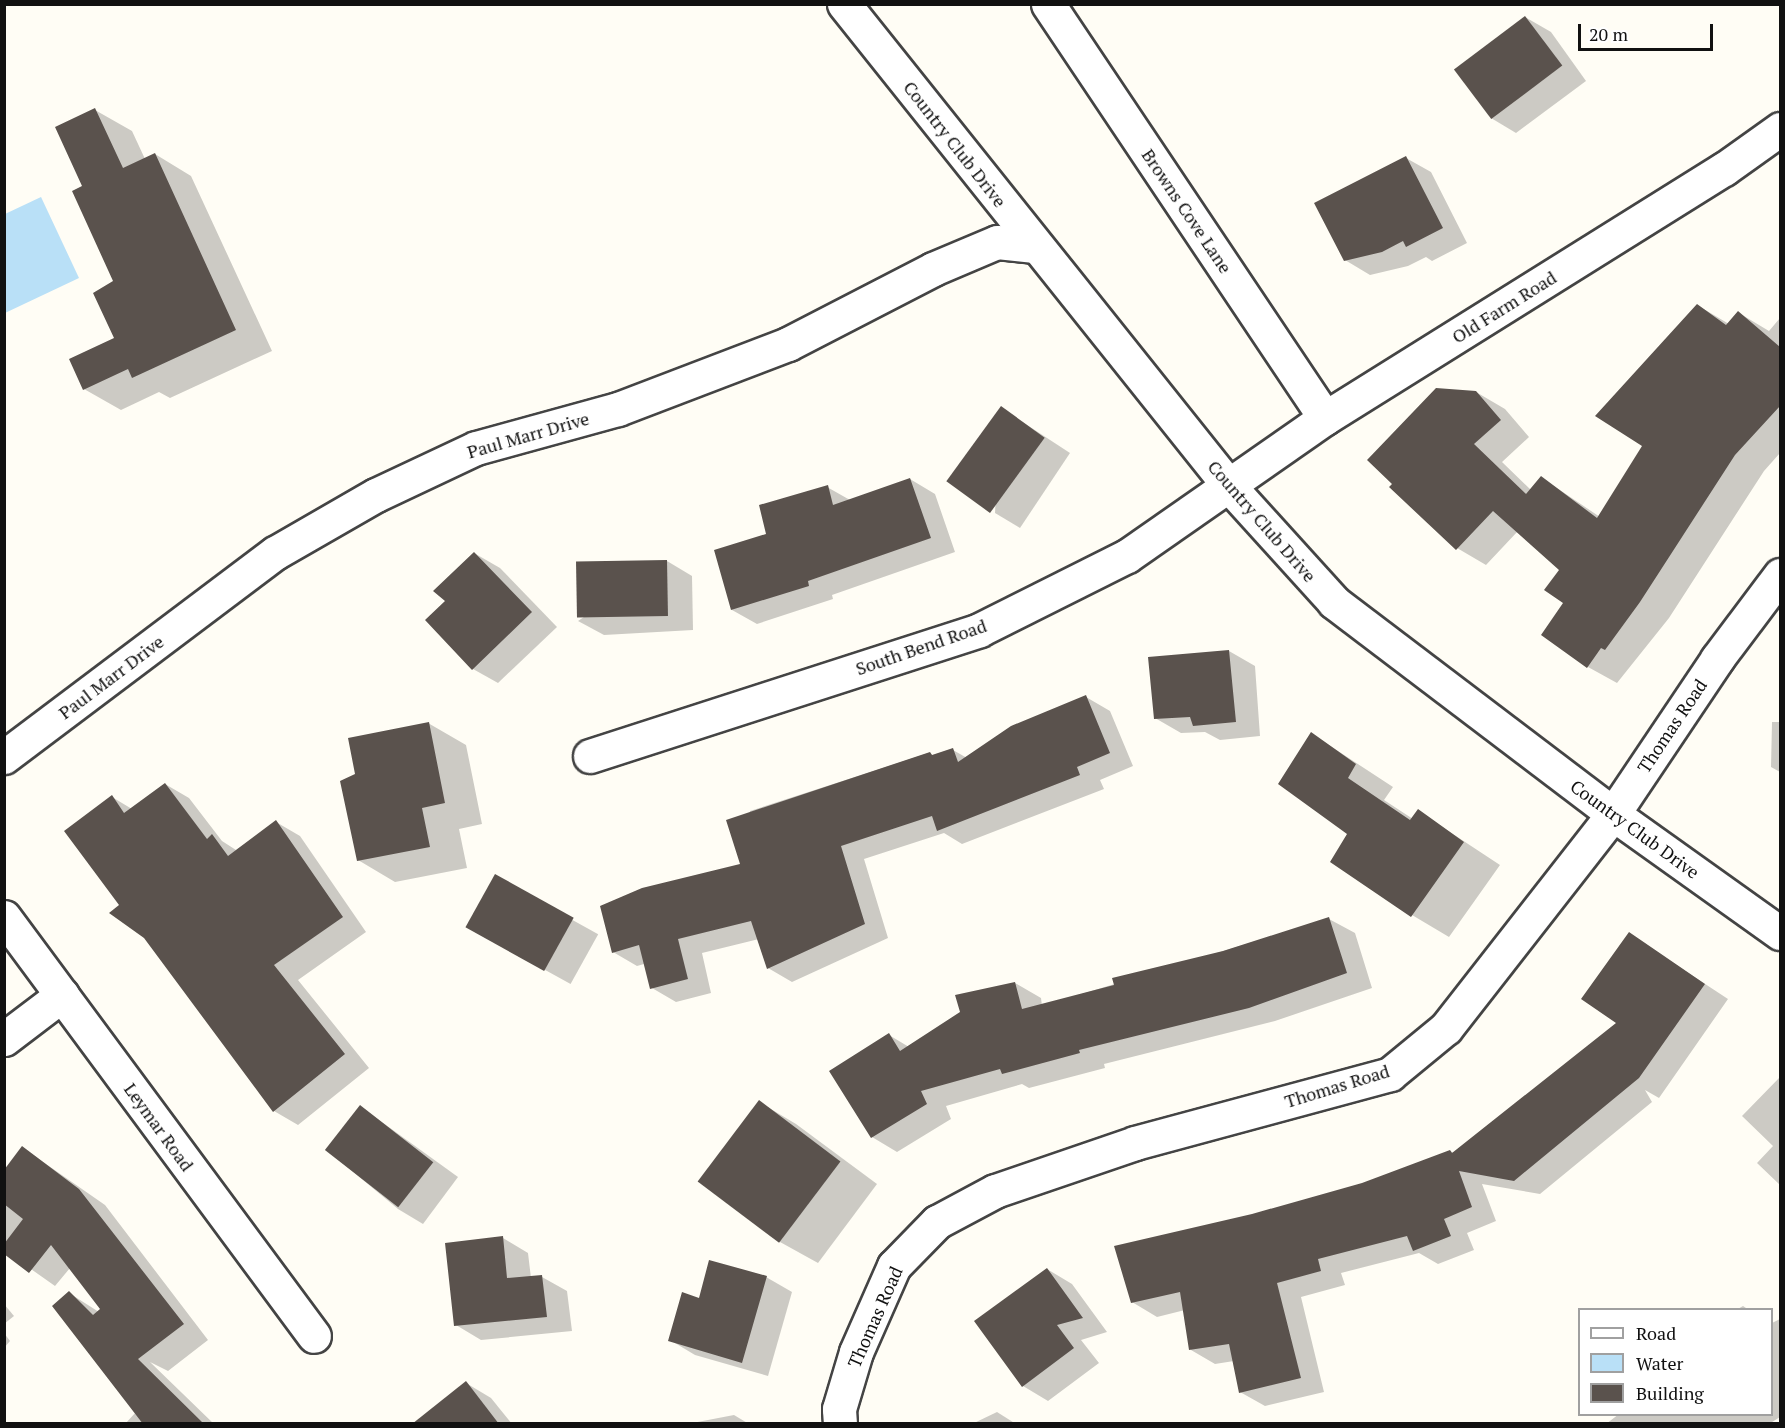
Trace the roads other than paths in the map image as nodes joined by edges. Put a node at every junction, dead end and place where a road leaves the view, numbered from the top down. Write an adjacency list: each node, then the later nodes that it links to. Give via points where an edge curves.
1 (844, 4): 4 (street, Country Club Drive)
2 (1048, 4): 5 (street, Browns Cove Lane)
3 (1780, 129): 5 (street, Old Farm Road, via 1724,169)
4 (1035, 246): 6 (street, Country Club Drive); 8 (street, Paul Marr Drive, via 997,242 933,269 788,344 618,410 476,448 350,495)
5 (1325, 418): 6 (street, Old Farm Road)
6 (1229, 486): 9 (street, South Bend Road, via 1127,556 979,630); 10 (street, Country Club Drive, via 1334,602)
7 (1780, 575): 10 (street, Thomas Road, via 1716,659)
8 (15, 738)
9 (590, 756)
10 (1613, 814): 12 (street, Country Club Drive); 16 (street, Thomas Road, via 1446,1028 1390,1074 1135,1143 995,1191 937,1222 894,1266 856,1352 839,1409)
11 (4, 917): 13 (street, Leymar Road)
12 (1780, 933)
13 (62, 995): 14 (street); 15 (street, Leymar Road)
14 (4, 1039)
15 (314, 1336)
16 (840, 1424)

